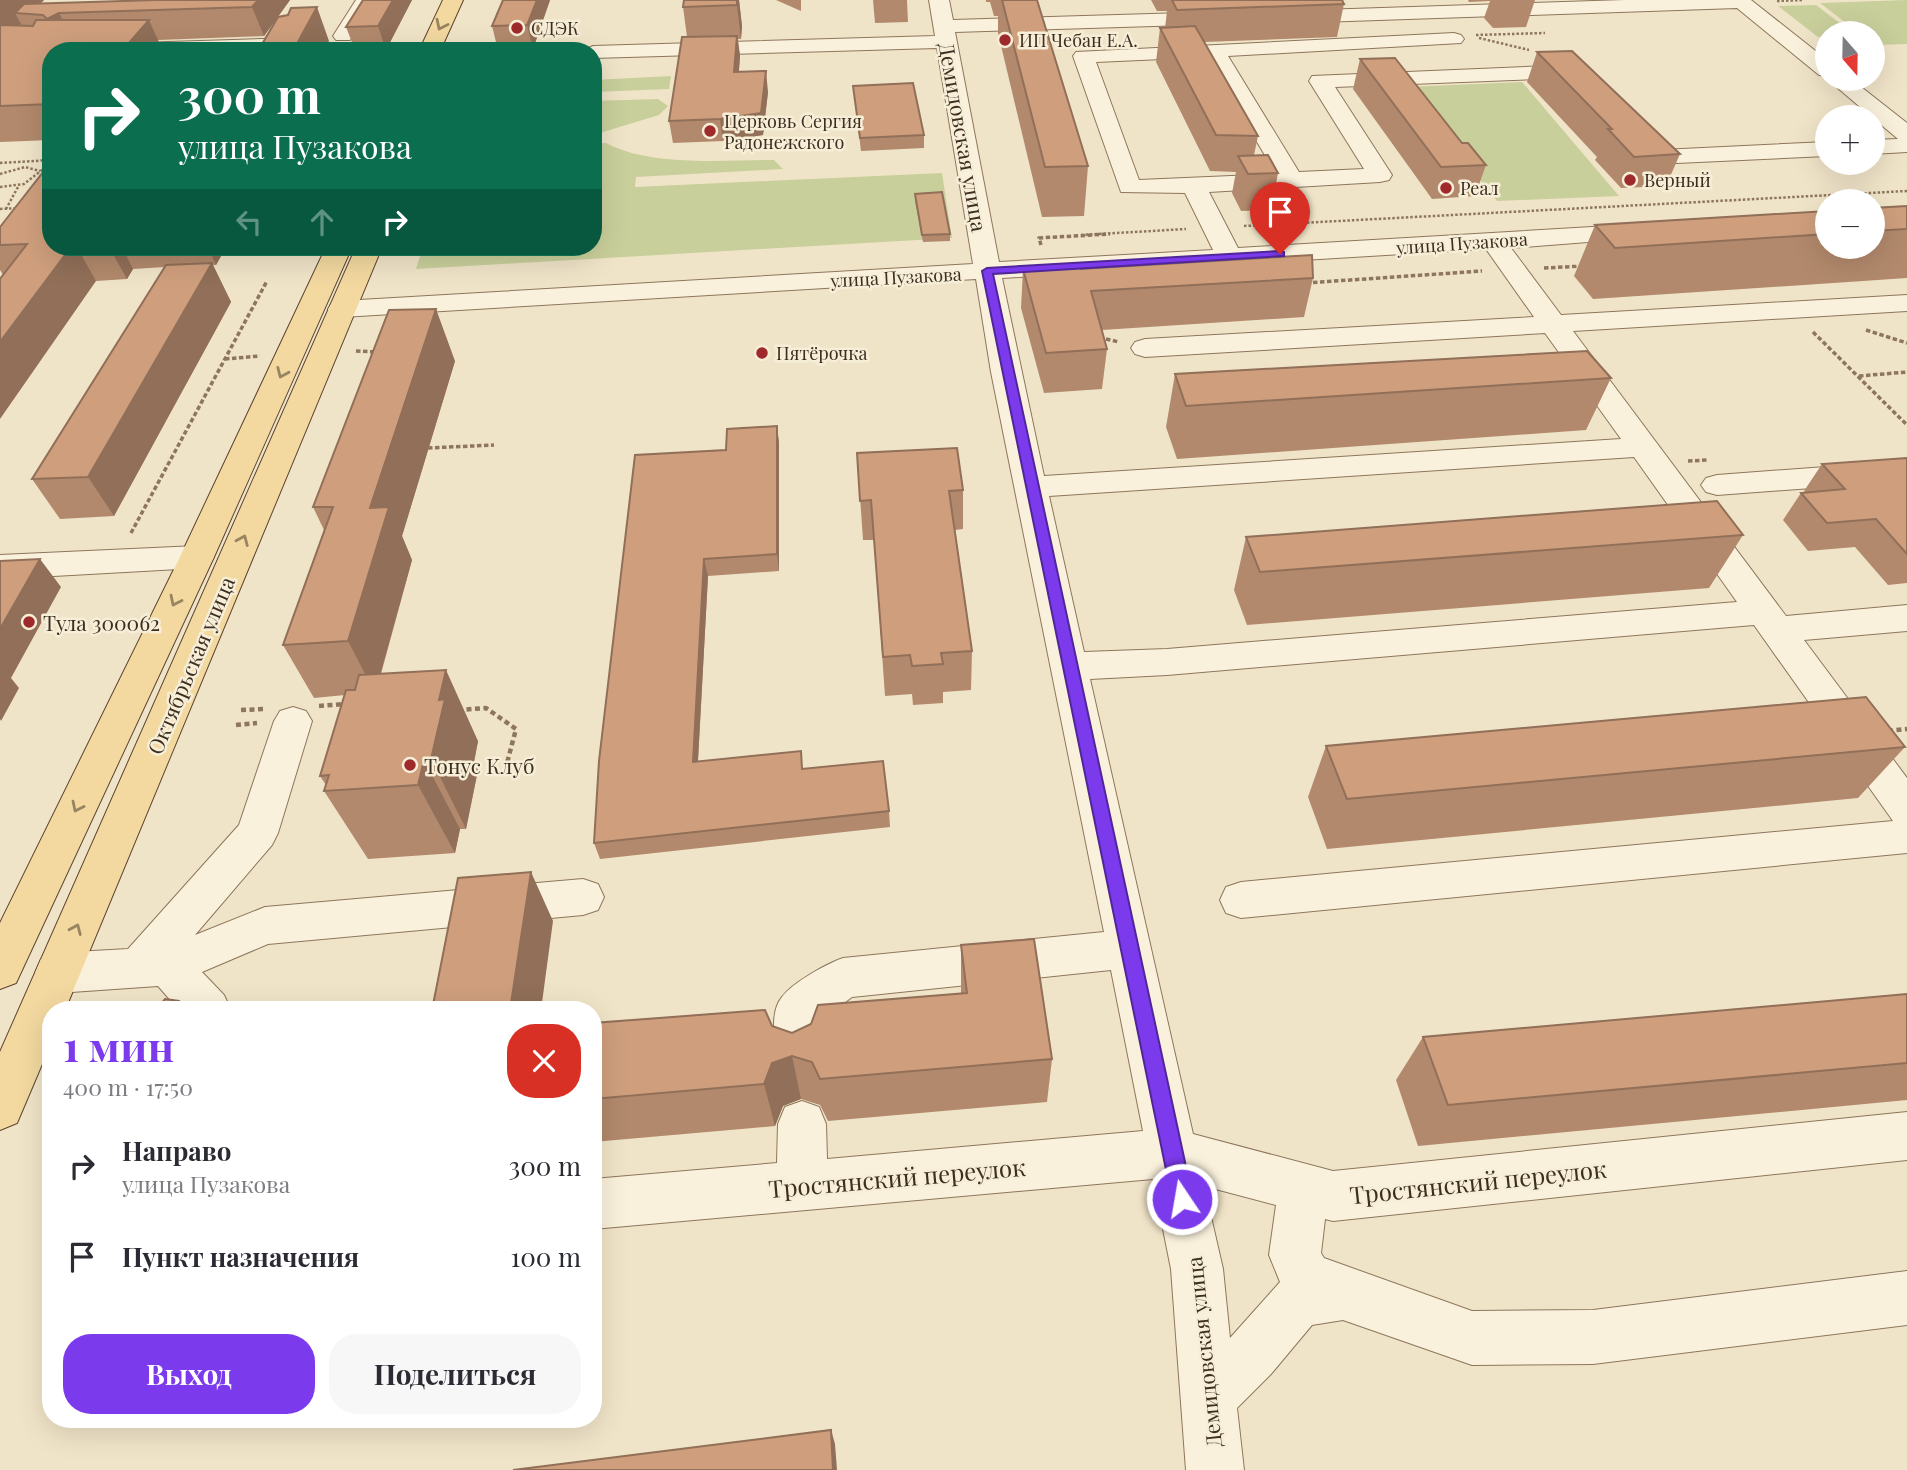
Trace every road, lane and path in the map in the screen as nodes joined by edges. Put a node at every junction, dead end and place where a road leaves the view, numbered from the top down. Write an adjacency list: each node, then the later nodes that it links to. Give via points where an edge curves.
1 (366, 0): 9 (street)
2 (453, 0): 11 (main road, one-way to 11)
3 (939, 0): 8 (street, Демидовская улица)
4 (1741, 1): 5 (street); 15 (street)
5 (1275, 17)
6 (1235, 18): 8 (street)
7 (838, 22): 12 (street, via 849,29)
8 (945, 34): 12 (street); 42 (street, Демидовская улица)
9 (343, 36)
10 (1454, 39): 13 (street)
11 (433, 42)
12 (854, 44): 14 (street)
13 (1214, 50): 27 (street); 30 (street, via 1083,56 1130,187)
14 (602, 52)
15 (1815, 60)
16 (1589, 90): 27 (street, via 1571,71 1320,82 1380,175)
17 (1853, 91): 19 (street)
18 (1617, 119): 22 (street, via 1655,157)
19 (1907, 134)
20 (1907, 145): 21 (street)
21 (1885, 146)
22 (1815, 150)
23 (42, 162): 24 (path)
24 (0, 163)
25 (40, 171): 26 (path, via 25,167); 28 (path, via 39,176)
26 (0, 174)
27 (1292, 180): 30 (street)
28 (18, 186): 29 (path); 34 (path)
29 (0, 187)
30 (1193, 187): 35 (street)
31 (1907, 191): 35 (path)
32 (27, 208): 34 (path)
33 (0, 209): 34 (path)
34 (6, 209)
35 (1214, 228): 38 (path, via 1039,237); 41 (street)
36 (1674, 231): 37 (street, улица Пузакова)
37 (1493, 241): 41 (street, улица Пузакова); 47 (street)
38 (1041, 246)
39 (338, 256): 44 (main road, Октябрьская улица)
40 (362, 256): 44 (main road, Октябрьская улица)
41 (1230, 257): 42 (street, улица Пузакова)
42 (987, 271): 44 (street, улица Пузакова); 61 (street, Демидовская улица)
43 (267, 281): 52 (path)
44 (333, 294): 62 (main road, Октябрьская улица, one-way to 62); 81 (main road, Октябрьская улица, one-way to 44)
45 (1907, 303): 46 (street)
46 (1790, 310): 47 (street); 54 (path)
47 (1554, 324): 48 (street); 57 (street)
48 (1145, 348)
49 (355, 351): 50 (path)
50 (379, 352)
51 (262, 355): 52 (path)
52 (225, 359): 63 (path)
53 (1907, 372): 54 (path)
54 (1858, 376): 55 (path)
55 (1907, 425)
56 (494, 445): 58 (path)
57 (1644, 447): 61 (street); 66 (street)
58 (428, 448)
59 (1907, 471): 60 (street)
60 (1717, 485)
61 (1031, 487): 67 (street, Демидовская улица)
62 (197, 557): 63 (street); 80 (main road, Октябрьская улица, one-way to 80)
63 (115, 562): 64 (street)
64 (0, 567)
65 (1907, 618): 66 (street)
66 (1770, 620): 67 (street); 74 (street)
67 (1069, 666): 78 (street, Демидовская улица)
68 (350, 704): 71 (path)
69 (242, 710): 71 (path)
70 (444, 711): 73 (path, via 486,708 516,729)
71 (290, 712): 72 (path); 79 (street, via 257,833)
72 (236, 724)
73 (506, 767)
74 (1907, 808)
75 (1907, 836): 77 (street)
76 (583, 897): 79 (street, via 265,926)
77 (1241, 900)
78 (1129, 949): 85 (street, via 843,978 798,1011); 89 (street, Демидовская улица)
79 (154, 967): 81 (street); 83 (street)
80 (0, 969)
81 (58, 973): 82 (main road, Октябрьская улица)
82 (46, 1001)
83 (197, 1001)
84 (42, 1010): 86 (main road, Октябрьская улица)
85 (800, 1052)
86 (5, 1095)
87 (802, 1124): 90 (street)
88 (1907, 1136): 91 (street, Тростянский переулок, via 1334,1196)
89 (1172, 1153): 90 (street, Тростянский переулок); 91 (street, Тростянский переулок); 95 (street, Демидовская улица, via 1197,1269)
90 (802, 1185): 92 (street, Тростянский переулок)
91 (1303, 1187): 93 (street, via 1295,1255 1305,1278)
92 (602, 1203)
93 (1343, 1294): 94 (street, via 1472,1338 1593,1337); 95 (street, via 1298,1301)
94 (1907, 1298)
95 (1209, 1398): 96 (street, Демидовская улица)
96 (1215, 1470)

